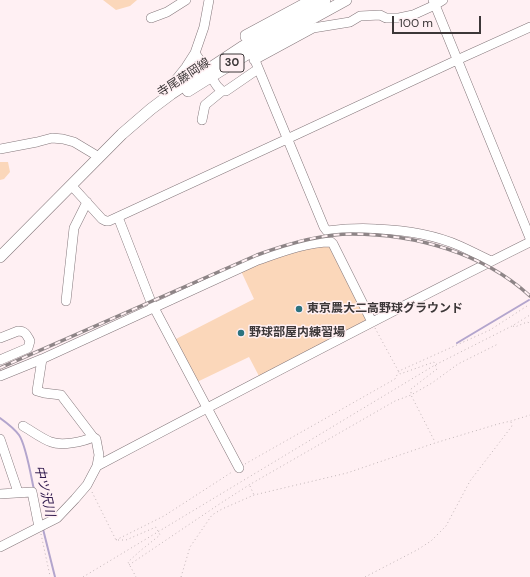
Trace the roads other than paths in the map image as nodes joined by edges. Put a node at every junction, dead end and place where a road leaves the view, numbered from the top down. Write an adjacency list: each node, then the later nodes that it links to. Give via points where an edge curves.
1 (186, 0): 8 (street)
2 (209, 0): 11 (street, via 204,27)
3 (310, 0): 10 (street)
4 (325, 0): 14 (main road, 寺尾藤岡線 / 30, via 242,47)
5 (346, 0): 14 (main road, 寺尾藤岡線 / 30)
6 (443, 0): 7 (street)
7 (434, 2): 12 (street); 13 (street, via 413,15 399,18 386,18 380,15 360,16 350,22 313,28 254,59)
8 (151, 18)
9 (530, 27): 12 (street)
10 (245, 37)
11 (195, 52): 14 (street); 15 (street)
12 (457, 60): 18 (street); 24 (street)
13 (258, 69): 16 (street, via 226,91); 18 (street)
14 (209, 73): 16 (street); 20 (main road, 寺尾藤岡線 / 30, via 171,94 151,109)
15 (170, 87)
16 (222, 91): 17 (street, via 205,105)
17 (202, 120)
18 (287, 140): 23 (street); 27 (street, via 327,231 402,231 444,240)
19 (1, 147): 20 (street, via 52,138 63,139 74,142)
20 (99, 157): 21 (main road, 寺尾藤岡線 / 30)
21 (71, 185): 22 (street); 26 (main road, 寺尾藤岡線 / 30)
22 (87, 202): 23 (street, via 106,221); 28 (street, via 74,228)
23 (118, 217): 29 (street)
24 (530, 238)
25 (530, 242): 27 (street)
26 (0, 257)
27 (491, 261): 30 (street)
28 (66, 301)
29 (155, 307): 30 (street, via 258,260 310,244 331,242); 32 (street); 35 (street)
30 (372, 322): 35 (street)
31 (0, 338): 33 (street, via 21,331 30,342 28,348)
32 (42, 359): 34 (street); 37 (street, via 37,391 61,395)
33 (0, 360)
34 (0, 376)
35 (207, 408): 39 (street); 40 (street)
36 (23, 426): 37 (street, via 51,442 68,444)
37 (93, 437): 39 (street, via 96,439 99,456)
38 (0, 439): 41 (street)
39 (97, 466): 43 (street, via 87,485 57,518)
40 (238, 468)
41 (18, 492): 42 (street); 43 (street, via 32,492)
42 (0, 494)
43 (39, 527): 44 (street)
44 (0, 547)

